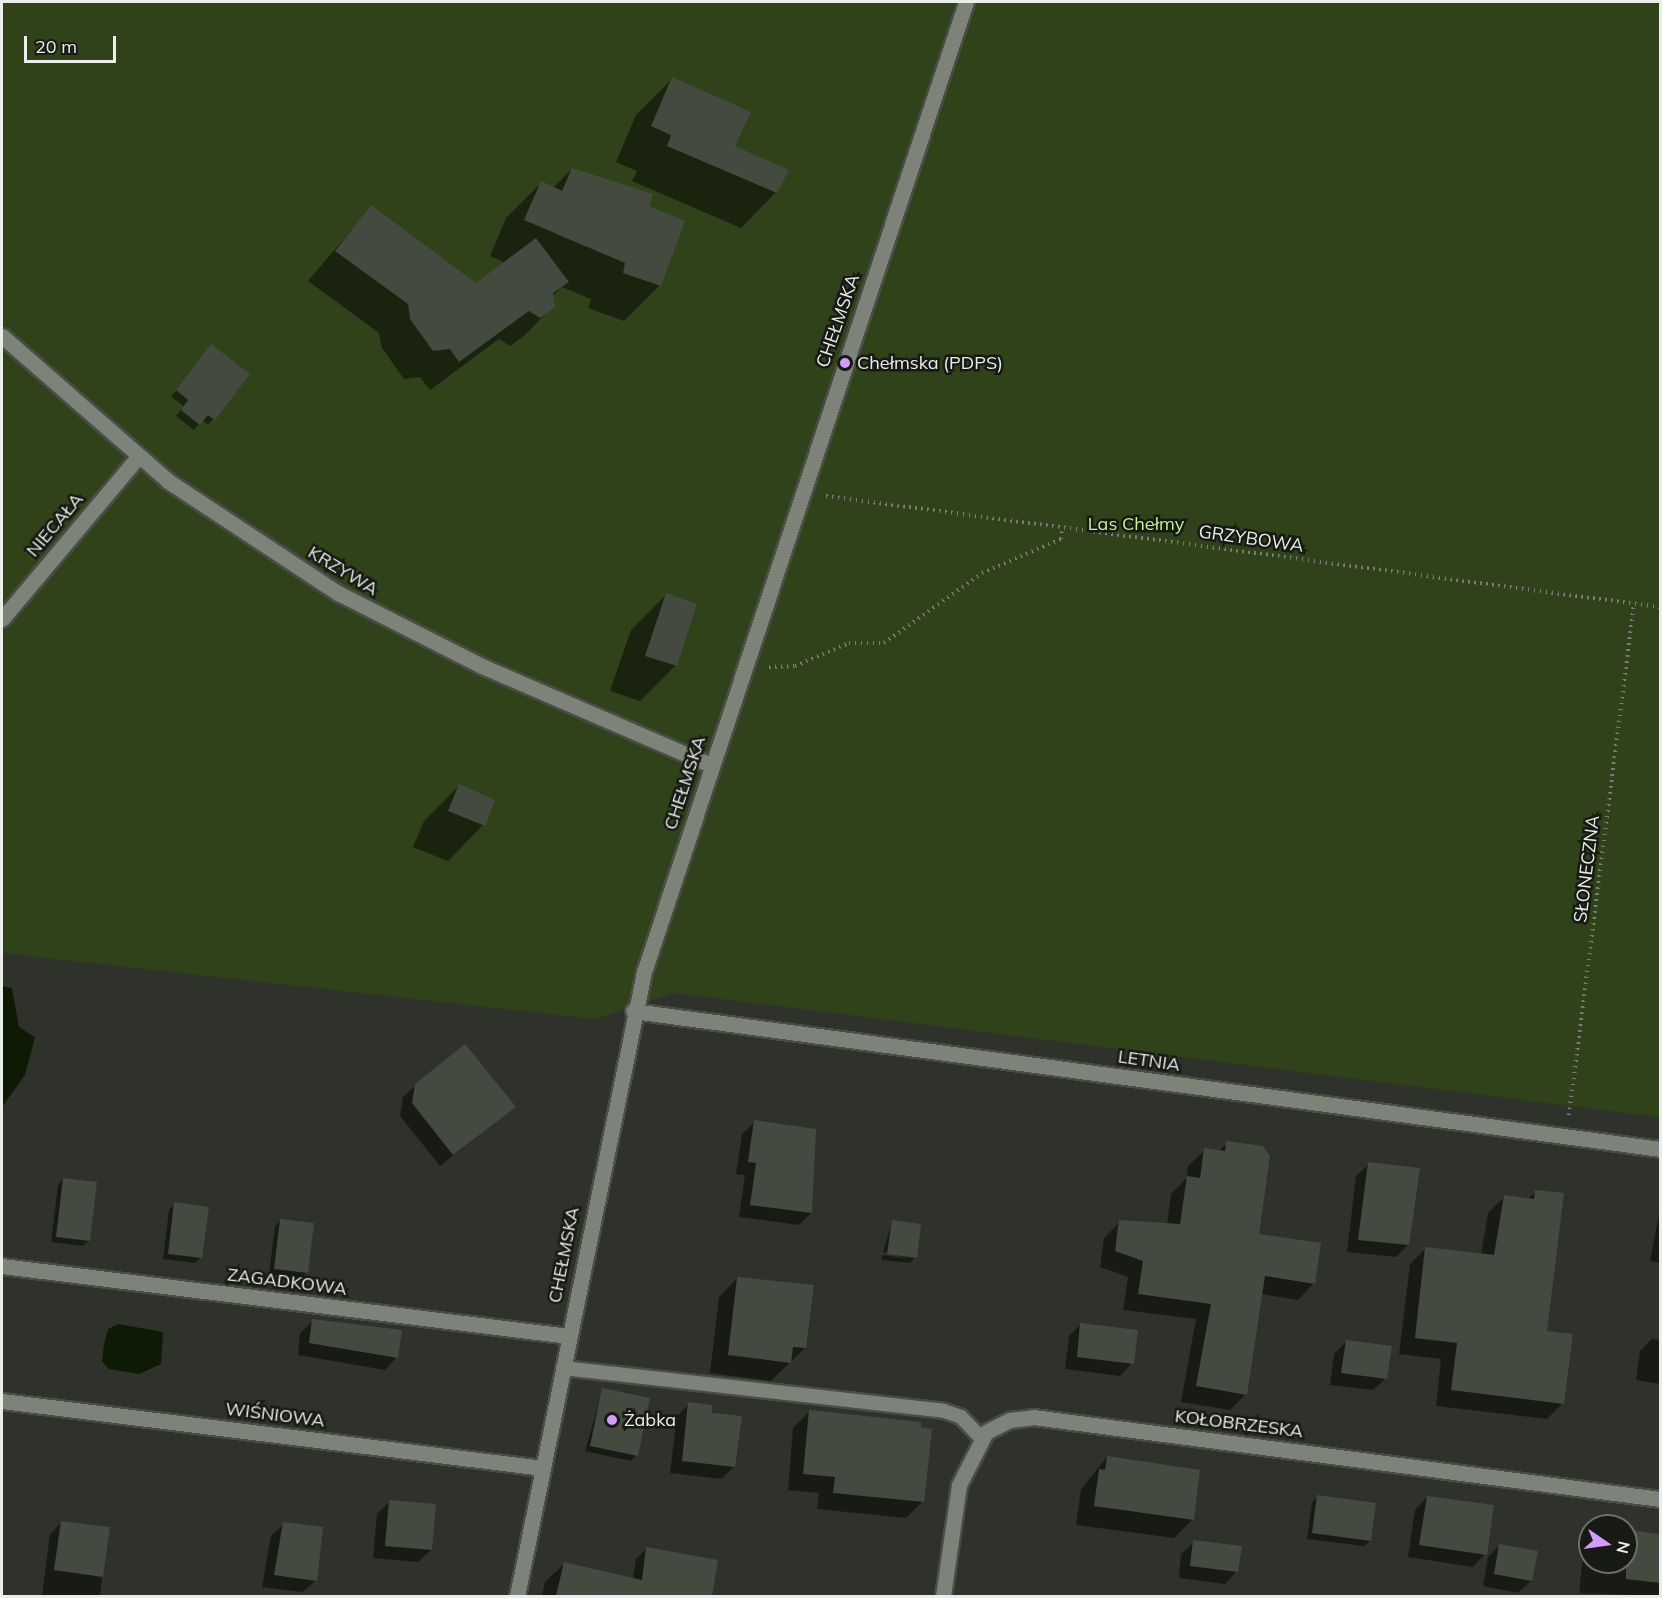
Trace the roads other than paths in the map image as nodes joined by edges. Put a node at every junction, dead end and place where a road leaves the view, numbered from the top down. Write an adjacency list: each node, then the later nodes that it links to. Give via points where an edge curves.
1 (966, 2): 5 (street, CHEŁMSKA)
2 (2, 336): 3 (street, KRZYWA)
3 (138, 457): 4 (street, NIECAŁA); 5 (street, KRZYWA, via 338,593 482,666)
4 (2, 619)
5 (711, 765): 6 (street, CHEŁMSKA)
6 (633, 1011): 7 (street, LETNIA); 9 (street, CHEŁMSKA)
7 (1660, 1149)
8 (2, 1266): 9 (street, ZAGADKOWA)
9 (568, 1336): 10 (street, CHEŁMSKA)
10 (563, 1368): 12 (lane, via 944,1412 961,1417); 13 (street, CHEŁMSKA)
11 (2, 1401): 13 (street, WIŚNIOWA)
12 (982, 1439): 14 (street, KOŁOBRZESKA, via 1010,1420 1033,1417); 16 (street, KOŁOBRZESKA, via 958,1485)
13 (543, 1468): 15 (street, CHEŁMSKA)
14 (1660, 1499)
15 (517, 1596)
16 (943, 1596)

